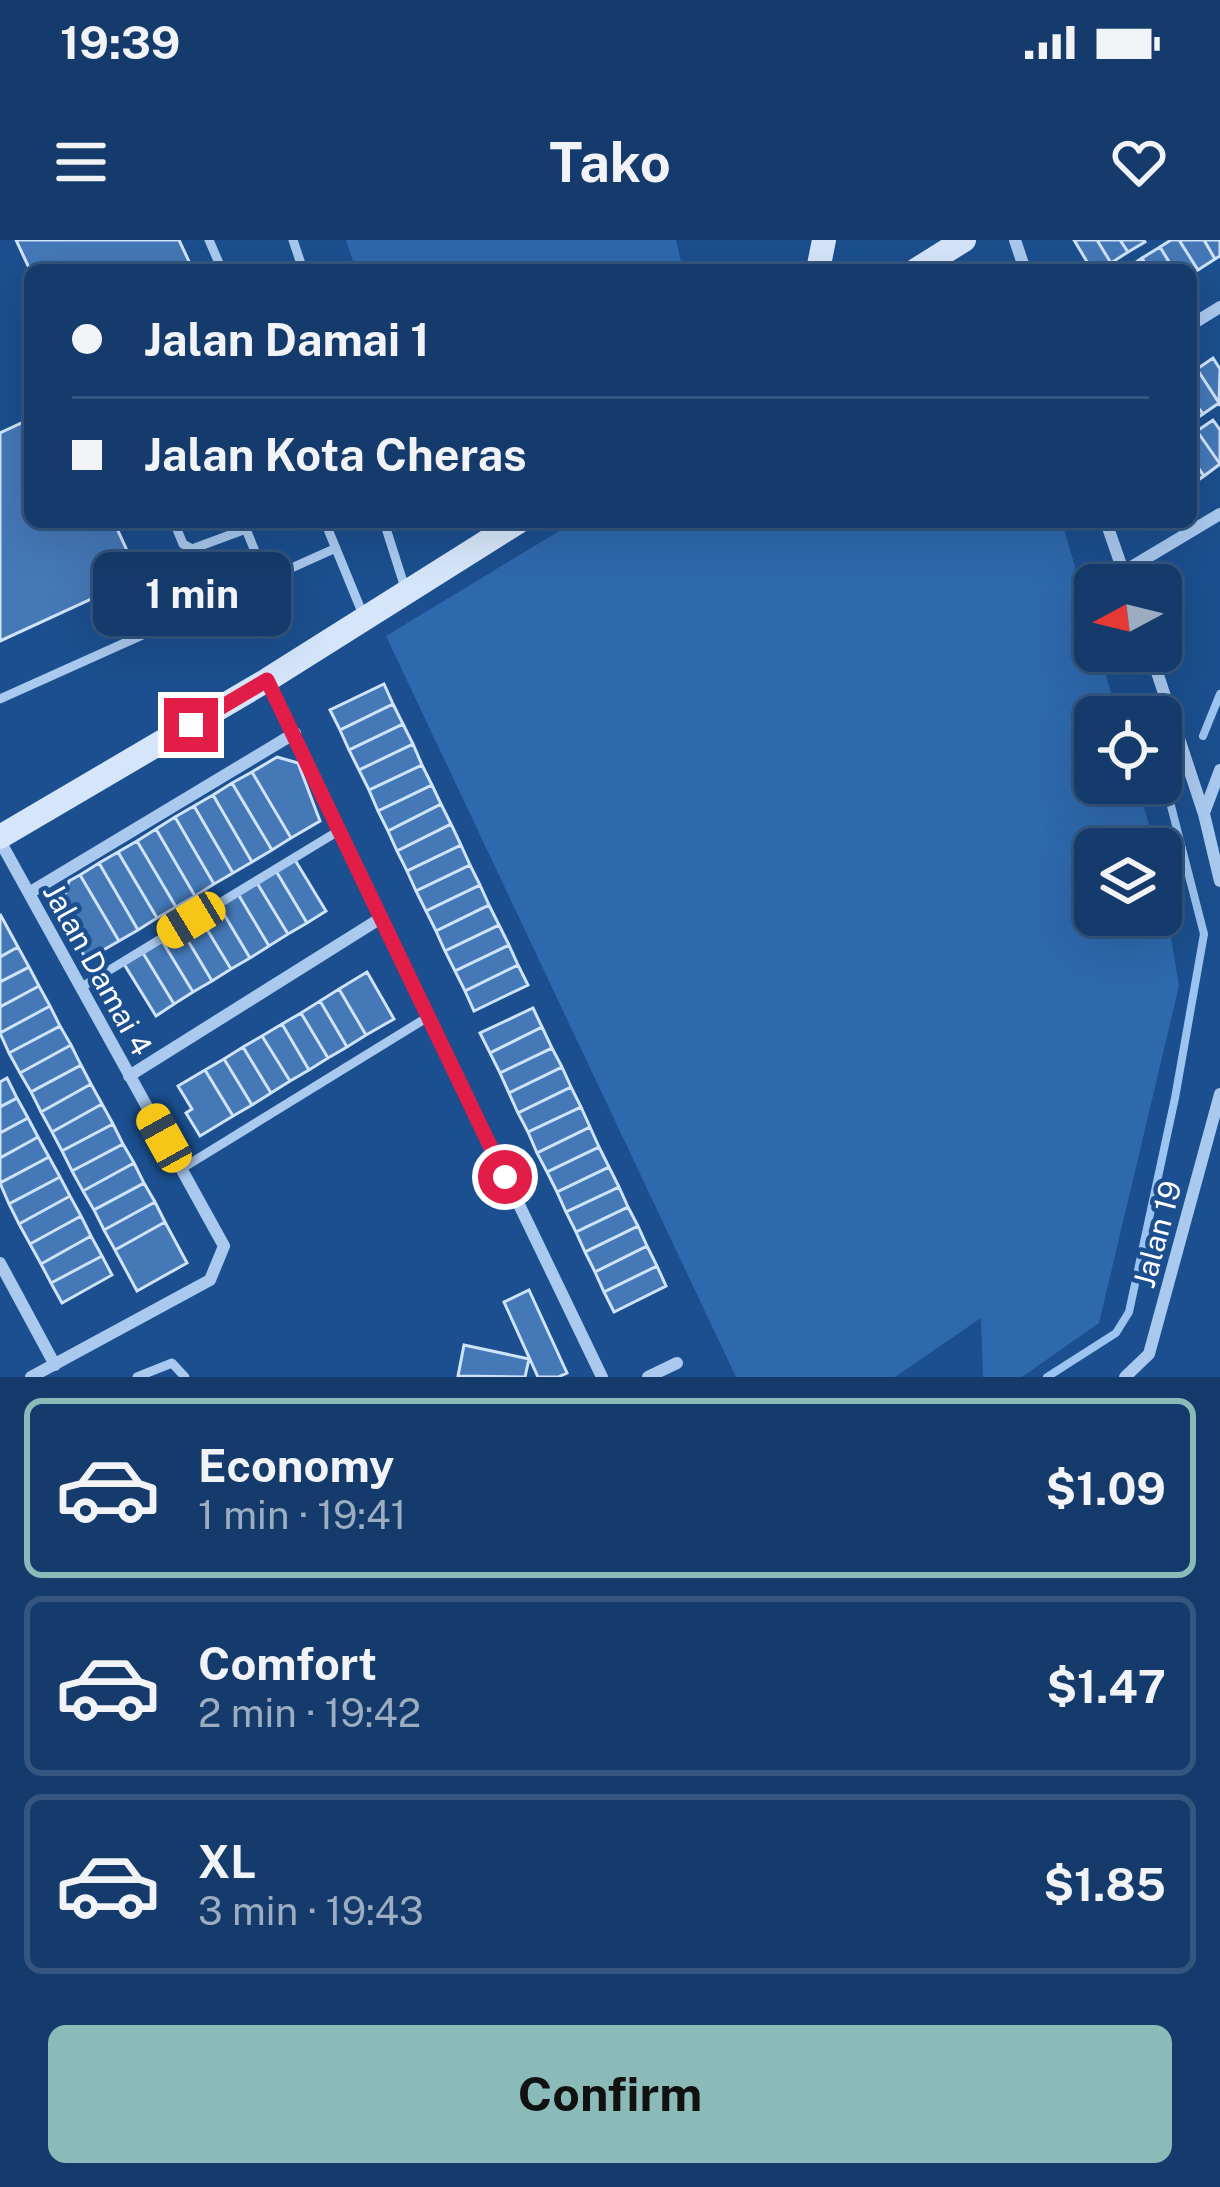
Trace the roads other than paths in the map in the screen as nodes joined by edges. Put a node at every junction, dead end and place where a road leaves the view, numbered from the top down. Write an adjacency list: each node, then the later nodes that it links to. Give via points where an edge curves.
1 (960, 241): 2 (street)
2 (925, 256)
3 (1220, 514): 13 (street)
4 (176, 528): 5 (lane, via 192,549)
5 (238, 528)
6 (246, 528): 14 (lane)
7 (328, 528): 11 (lane)
8 (386, 528): 15 (lane)
9 (508, 528): 15 (street)
10 (1108, 528): 12 (street)
11 (336, 548): 14 (lane); 16 (lane)
12 (1120, 564)
13 (1146, 564)
14 (266, 578): 19 (lane)
15 (406, 591): 16 (street)
16 (364, 617): 18 (street)
17 (1157, 672): 22 (street)
18 (267, 680): 20 (street); 24 (street)
19 (0, 700)
20 (295, 733): 23 (street); 26 (street)
21 (1220, 770): 22 (street)
22 (1204, 814): 25 (street)
23 (340, 830): 27 (street); 28 (lane)
24 (0, 839): 26 (street, Jalan Damai 4)
25 (1220, 881)
26 (29, 893): 28 (street, Jalan Damai 4)
27 (381, 918): 29 (street); 30 (street)
28 (80, 988): 30 (street, Jalan Damai 4)
29 (428, 1017): 32 (lane); 39 (street)
30 (129, 1076): 32 (street, Jalan Damai 4)
31 (1220, 1095): 41 (street, Jalan 19, via 1149,1354)
32 (181, 1169): 35 (street, Jalan Damai 4, via 224,1246 210,1280)
33 (0, 1263): 35 (street)
34 (677, 1363): 40 (street)
35 (56, 1364): 36 (street)
36 (31, 1377)
37 (137, 1377): 38 (lane, via 172,1363)
38 (185, 1377)
39 (602, 1377)
40 (648, 1377)
41 (1125, 1377)

